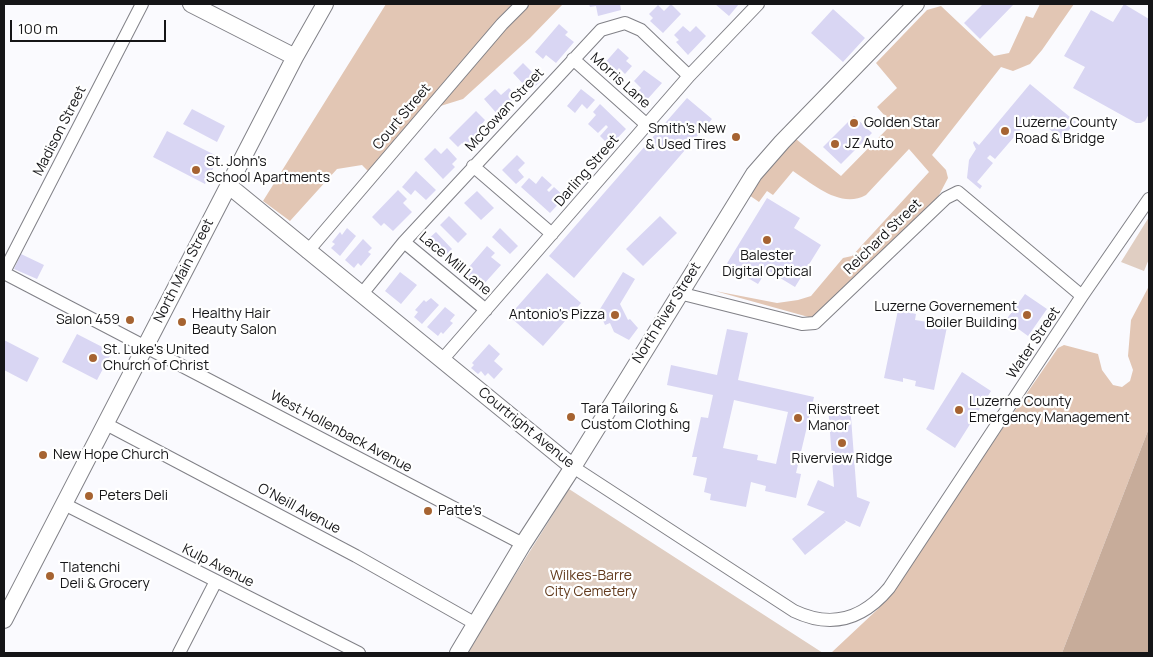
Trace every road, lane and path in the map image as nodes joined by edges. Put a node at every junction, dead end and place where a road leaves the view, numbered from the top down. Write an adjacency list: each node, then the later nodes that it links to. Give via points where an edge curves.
1 (142, 4): 17 (street, Madison Street)
2 (191, 4): 7 (main road)
3 (325, 4): 7 (main road, North Main Street)
4 (522, 4): 16 (street, Court Street)
5 (758, 4): 9 (street, Darling Street)
6 (916, 4): 19 (main road, North River Street, via 754,174)
7 (295, 57): 12 (main road, North Main Street)
8 (574, 58): 9 (street, McGowan Street, via 601,30 625,24 641,30); 10 (street, Morris Lane); 11 (street, McGowan Street)
9 (689, 76): 10 (street, Darling Street)
10 (647, 125): 14 (street, Darling Street)
11 (473, 166): 14 (street); 15 (street, McGowan Street)
12 (228, 185): 16 (main road, Courtright Avenue); 22 (main road, North Main Street)
13 (1149, 200): 20 (street, Water Street)
14 (552, 234): 21 (street, Darling Street)
15 (404, 242): 18 (street, McGowan Street); 21 (street, Lace Mill Lane)
16 (307, 252): 18 (main road, Courtright Avenue)
17 (4, 272): 22 (street, West Hollenback Avenue)
18 (361, 294): 23 (main road, Courtright Avenue)
19 (679, 294): 20 (street, Reichard Street, via 802,324 815,323 946,198 958,192); 25 (main road, North River Street)
20 (1082, 296): 29 (street, Water Street, via 889,588 878,601)
21 (486, 310): 23 (street, Darling Street)
22 (145, 347): 24 (main road, North Main Street); 27 (street, West Hollenback Avenue)
23 (442, 360): 25 (main road, Courtright Avenue)
24 (106, 424): 26 (main road, North Main Street); 31 (street, O'Neill Avenue, via 356,556)
25 (573, 467): 27 (main road, North River Street); 29 (street, Courtright Avenue, via 790,609 822,620)
26 (64, 504): 28 (street, Kulp Avenue); 30 (main road, North Main Street)
27 (523, 544): 31 (main road, North River Street)
28 (216, 581): 32 (street); 33 (street, Kulp Avenue)
29 (851, 617)
30 (4, 620)
31 (476, 624): 34 (main road, North River Street)
32 (179, 653)
33 (358, 653)
34 (458, 653)

